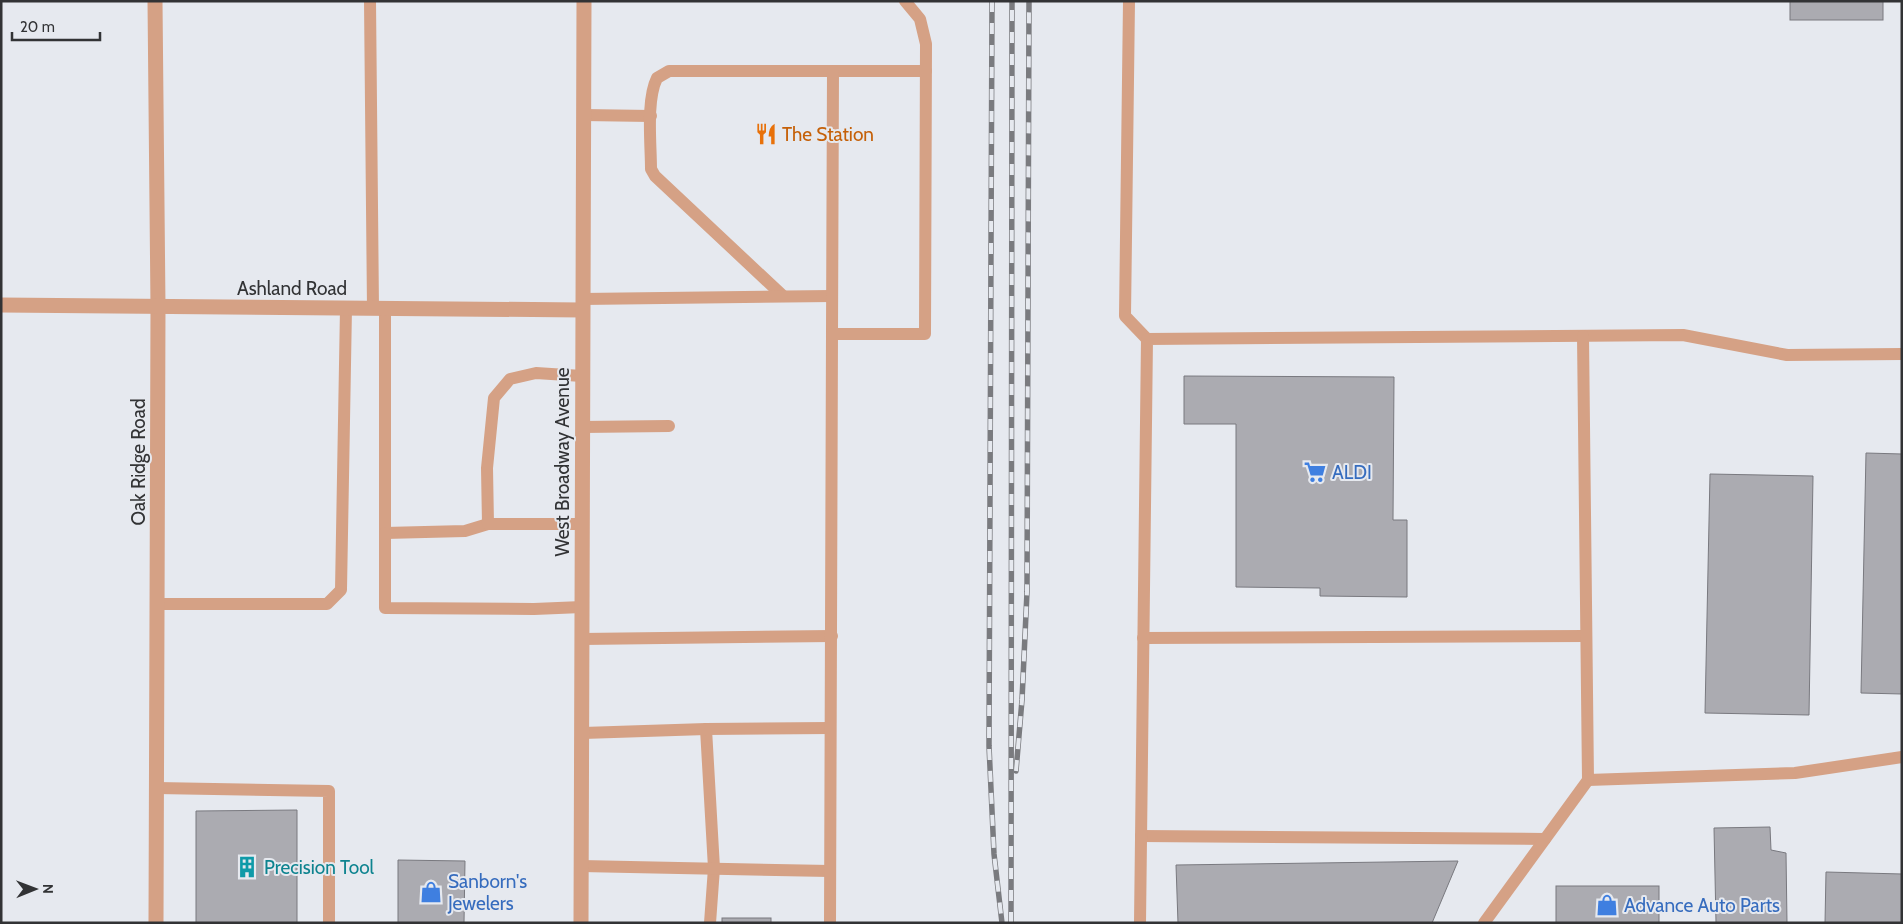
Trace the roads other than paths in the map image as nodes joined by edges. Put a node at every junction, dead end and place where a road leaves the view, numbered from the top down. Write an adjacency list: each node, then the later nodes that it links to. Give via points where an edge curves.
1 (155, 1): 14 (street, Oak Ridge Road)
2 (370, 1): 16 (lane)
3 (584, 1): 8 (street, West Broadway Avenue)
4 (905, 1): 7 (lane, via 920,19 924,31)
5 (1128, 1): 19 (lane, via 1125,316)
6 (833, 71): 7 (lane); 9 (lane, via 669,71 662,73 653,84); 11 (lane)
7 (926, 71): 17 (lane, via 925,334)
8 (583, 115): 9 (lane); 12 (street, West Broadway Avenue)
9 (651, 116): 10 (lane, via 651,169 654,176)
10 (783, 296): 11 (lane); 12 (lane)
11 (832, 296): 17 (lane)
12 (582, 304): 16 (street, Ashland Road); 21 (street, West Broadway Avenue)
13 (1, 305): 14 (street, Ashland Road)
14 (158, 307): 15 (street, Ashland Road); 27 (street, Oak Ridge Road)
15 (346, 308): 16 (street, Ashland Road); 27 (lane, via 341,590 327,604)
16 (379, 309): 26 (lane)
17 (832, 334): 29 (lane)
18 (1582, 336): 19 (lane); 20 (lane, via 1683,335 1788,355); 30 (lane)
19 (1147, 339): 31 (lane)
20 (1902, 354)
21 (582, 376): 23 (street, West Broadway Avenue); 24 (lane, via 536,373 510,379 494,398 487,468)
22 (669, 426): 23 (lane)
23 (582, 427): 25 (street, West Broadway Avenue)
24 (488, 524): 25 (lane); 26 (lane, via 465,531)
25 (582, 524): 28 (street, West Broadway Avenue)
26 (386, 533): 28 (lane, via 385,608)
27 (157, 604): 38 (street, Oak Ridge Road)
28 (582, 607): 32 (street, West Broadway Avenue)
29 (832, 636): 32 (lane); 33 (lane)
30 (1586, 636): 31 (lane); 37 (lane)
31 (1144, 638): 39 (lane)
32 (582, 639): 35 (street, West Broadway Avenue)
33 (830, 728): 34 (lane); 43 (lane)
34 (706, 729): 35 (lane); 42 (lane)
35 (583, 733): 41 (street, West Broadway Avenue)
36 (1902, 757): 37 (lane, via 1795,773)
37 (1588, 780): 40 (lane)
38 (156, 788): 44 (street, Oak Ridge Road); 45 (lane, via 328,791)
39 (1141, 836): 40 (lane); 49 (lane)
40 (1544, 839): 50 (lane)
41 (581, 866): 42 (lane); 46 (street, West Broadway Avenue)
42 (714, 868): 43 (lane); 47 (lane)
43 (830, 871): 48 (lane)
44 (156, 923)
45 (329, 923)
46 (581, 923)
47 (710, 923)
48 (830, 923)
49 (1140, 923)
50 (1484, 923)

